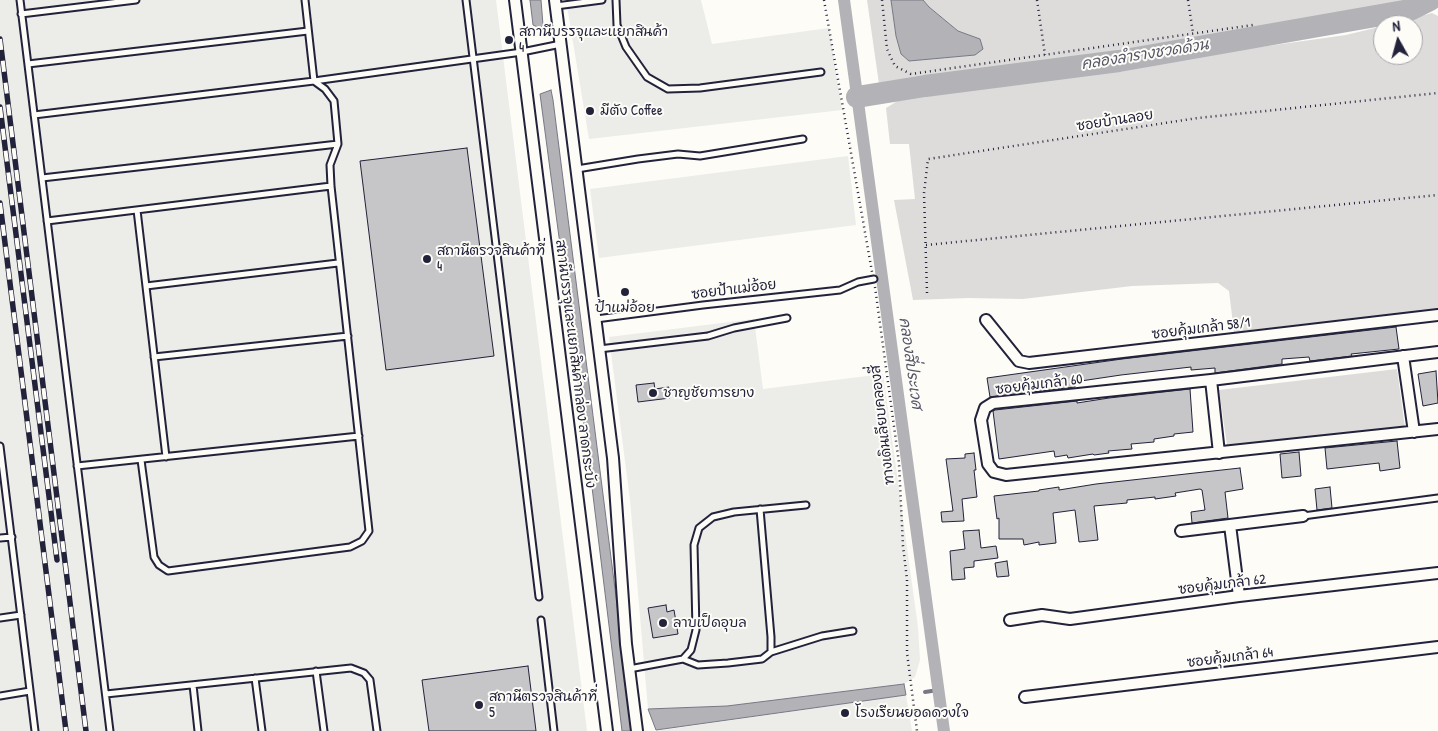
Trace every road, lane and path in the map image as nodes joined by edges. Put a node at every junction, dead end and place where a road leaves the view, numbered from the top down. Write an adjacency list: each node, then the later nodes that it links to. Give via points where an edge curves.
1 (20, 0): 13 (lane)
2 (136, 0): 13 (lane)
3 (305, 0): 15 (lane)
4 (466, 0): 20 (lane)
5 (516, 0): 18 (street, สถานีบรรจุและแยกสินค้ากล่อง ลาดกระบัง)
6 (602, 0): 12 (lane)
7 (616, 0): 22 (lane, via 617,25 626,47 647,77 668,89 700,88)
8 (824, 0): 36 (path, ทางเดินเลียบคลองสี่)
9 (882, 0): 19 (path, via 888,49 895,66 911,74)
10 (1037, 0): 19 (path)
11 (1188, 0): 16 (path)
12 (555, 3): 17 (street, สถานีบรรจุและแยกสินค้ากล่อง ลาดกระบัง)
13 (21, 14): 21 (lane)
14 (1253, 25): 16 (path)
15 (308, 31): 21 (lane); 23 (lane)
16 (1193, 34): 19 (path)
17 (561, 44): 18 (lane); 28 (street, สถานีบรรจุและแยกสินค้ากล่อง ลาดกระบัง)
18 (522, 52): 20 (lane); 92 (street, สถานีบรรจุและแยกสินค้ากล่อง ลาดกระบัง)
19 (1045, 55)
20 (474, 58): 23 (lane); 68 (lane)
21 (28, 64): 25 (lane)
22 (821, 72)
23 (314, 81): 25 (lane); 27 (lane, via 334,101)
24 (1438, 93): 34 (path, ซอยบ้านลอย, via 1198,118 928,159 924,193)
25 (34, 115): 29 (lane)
26 (803, 139): 28 (lane, via 700,156 678,154)
27 (338, 144): 29 (lane); 30 (lane, via 330,165)
28 (577, 169): 41 (street, สถานีบรรจุและแยกสินค้ากล่อง ลาดกระบัง)
29 (42, 178): 33 (lane)
30 (331, 186): 32 (lane); 35 (lane)
31 (1438, 195): 34 (path)
32 (137, 210): 33 (lane); 37 (lane)
33 (47, 221): 57 (lane)
34 (926, 245): 38 (path, ซอยบ้านลอย)
35 (338, 263): 37 (lane); 43 (lane)
36 (874, 279): 41 (lane, ซอยป้าแม่อ้อย, via 840,290); 94 (path, ทางเดินเลียบคลองสี่, via 899,463 907,579 907,653)
37 (146, 286): 47 (lane)
38 (927, 293)
39 (1438, 315): 42 (street, ซอยคุ้มเกล้า 58/1, via 1030,363 1019,361)
40 (787, 318): 44 (lane, via 708,336)
41 (596, 319): 44 (street, สถานีบรรจุและแยกสินค้ากล่อง ลาดกระบัง)
42 (986, 320)
43 (348, 336): 47 (lane); 51 (lane)
44 (599, 349): 77 (street, สถานีบรรจุและแยกสินค้ากล่อง ลาดกระบัง, via 613,458)
45 (1438, 352): 46 (street, ซอยคุ้มเกล้า 60)
46 (1403, 356): 48 (street, ซอยคุ้มเกล้า 60); 50 (street)
47 (154, 357): 54 (lane)
48 (1211, 380): 53 (street); 53 (street, ซอยคุ้มเกล้า 60, via 993,403 985,408 981,420 988,464 994,472 1006,475)
49 (1438, 430): 50 (street, ซอยคุ้มเกล้า 60)
50 (1414, 432): 53 (street, ซอยคุ้มเกล้า 60)
51 (359, 436): 54 (lane); 56 (lane, via 369,531 360,544 168,570 154,557)
52 (0, 446): 55 (lane)
53 (1219, 453)
54 (166, 457): 56 (lane)
55 (1, 460): 64 (lane)
56 (141, 460): 57 (lane)
57 (77, 466): 82 (lane)
58 (1438, 498): 61 (lane)
59 (806, 505): 60 (lane)
60 (760, 509): 75 (lane); 76 (lane, via 713,517 699,528 694,545 696,630 691,650)
61 (1303, 516): 62 (street)
62 (1230, 525): 63 (street); 67 (street)
63 (1181, 531)
64 (12, 537): 65 (lane); 69 (lane)
65 (0, 538)
66 (1438, 573): 67 (street, ซอยคุ้มเกล้า 62)
67 (1239, 596): 72 (street, ซอยคุ้มเกล้า 62, via 1070,619 1042,615)
68 (539, 597)
69 (21, 615): 70 (lane); 81 (lane)
70 (0, 618)
71 (541, 620): 91 (lane)
72 (1010, 620)
73 (853, 632): 75 (lane, via 822,636)
74 (1438, 647): 84 (street, ซอยคุ้มเกล้า 64)
75 (770, 652): 76 (lane, via 762,658 728,663 698,665)
76 (683, 659): 77 (lane)
77 (629, 669): 93 (street, สถานีบรรจุและแยกสินค้ากล่อง ลาดกระบัง)
78 (316, 671): 79 (lane); 89 (lane); 90 (lane, via 346,668 364,673 371,684)
79 (256, 678): 80 (lane); 88 (lane)
80 (193, 685): 82 (lane); 87 (lane)
81 (30, 691): 83 (lane); 85 (lane)
82 (106, 694): 86 (lane)
83 (0, 696)
84 (1024, 698)
85 (35, 731)
86 (110, 731)
87 (198, 731)
88 (262, 731)
89 (324, 731)
90 (377, 731)
91 (554, 731)
92 (606, 731)
93 (637, 731)
94 (916, 731)

